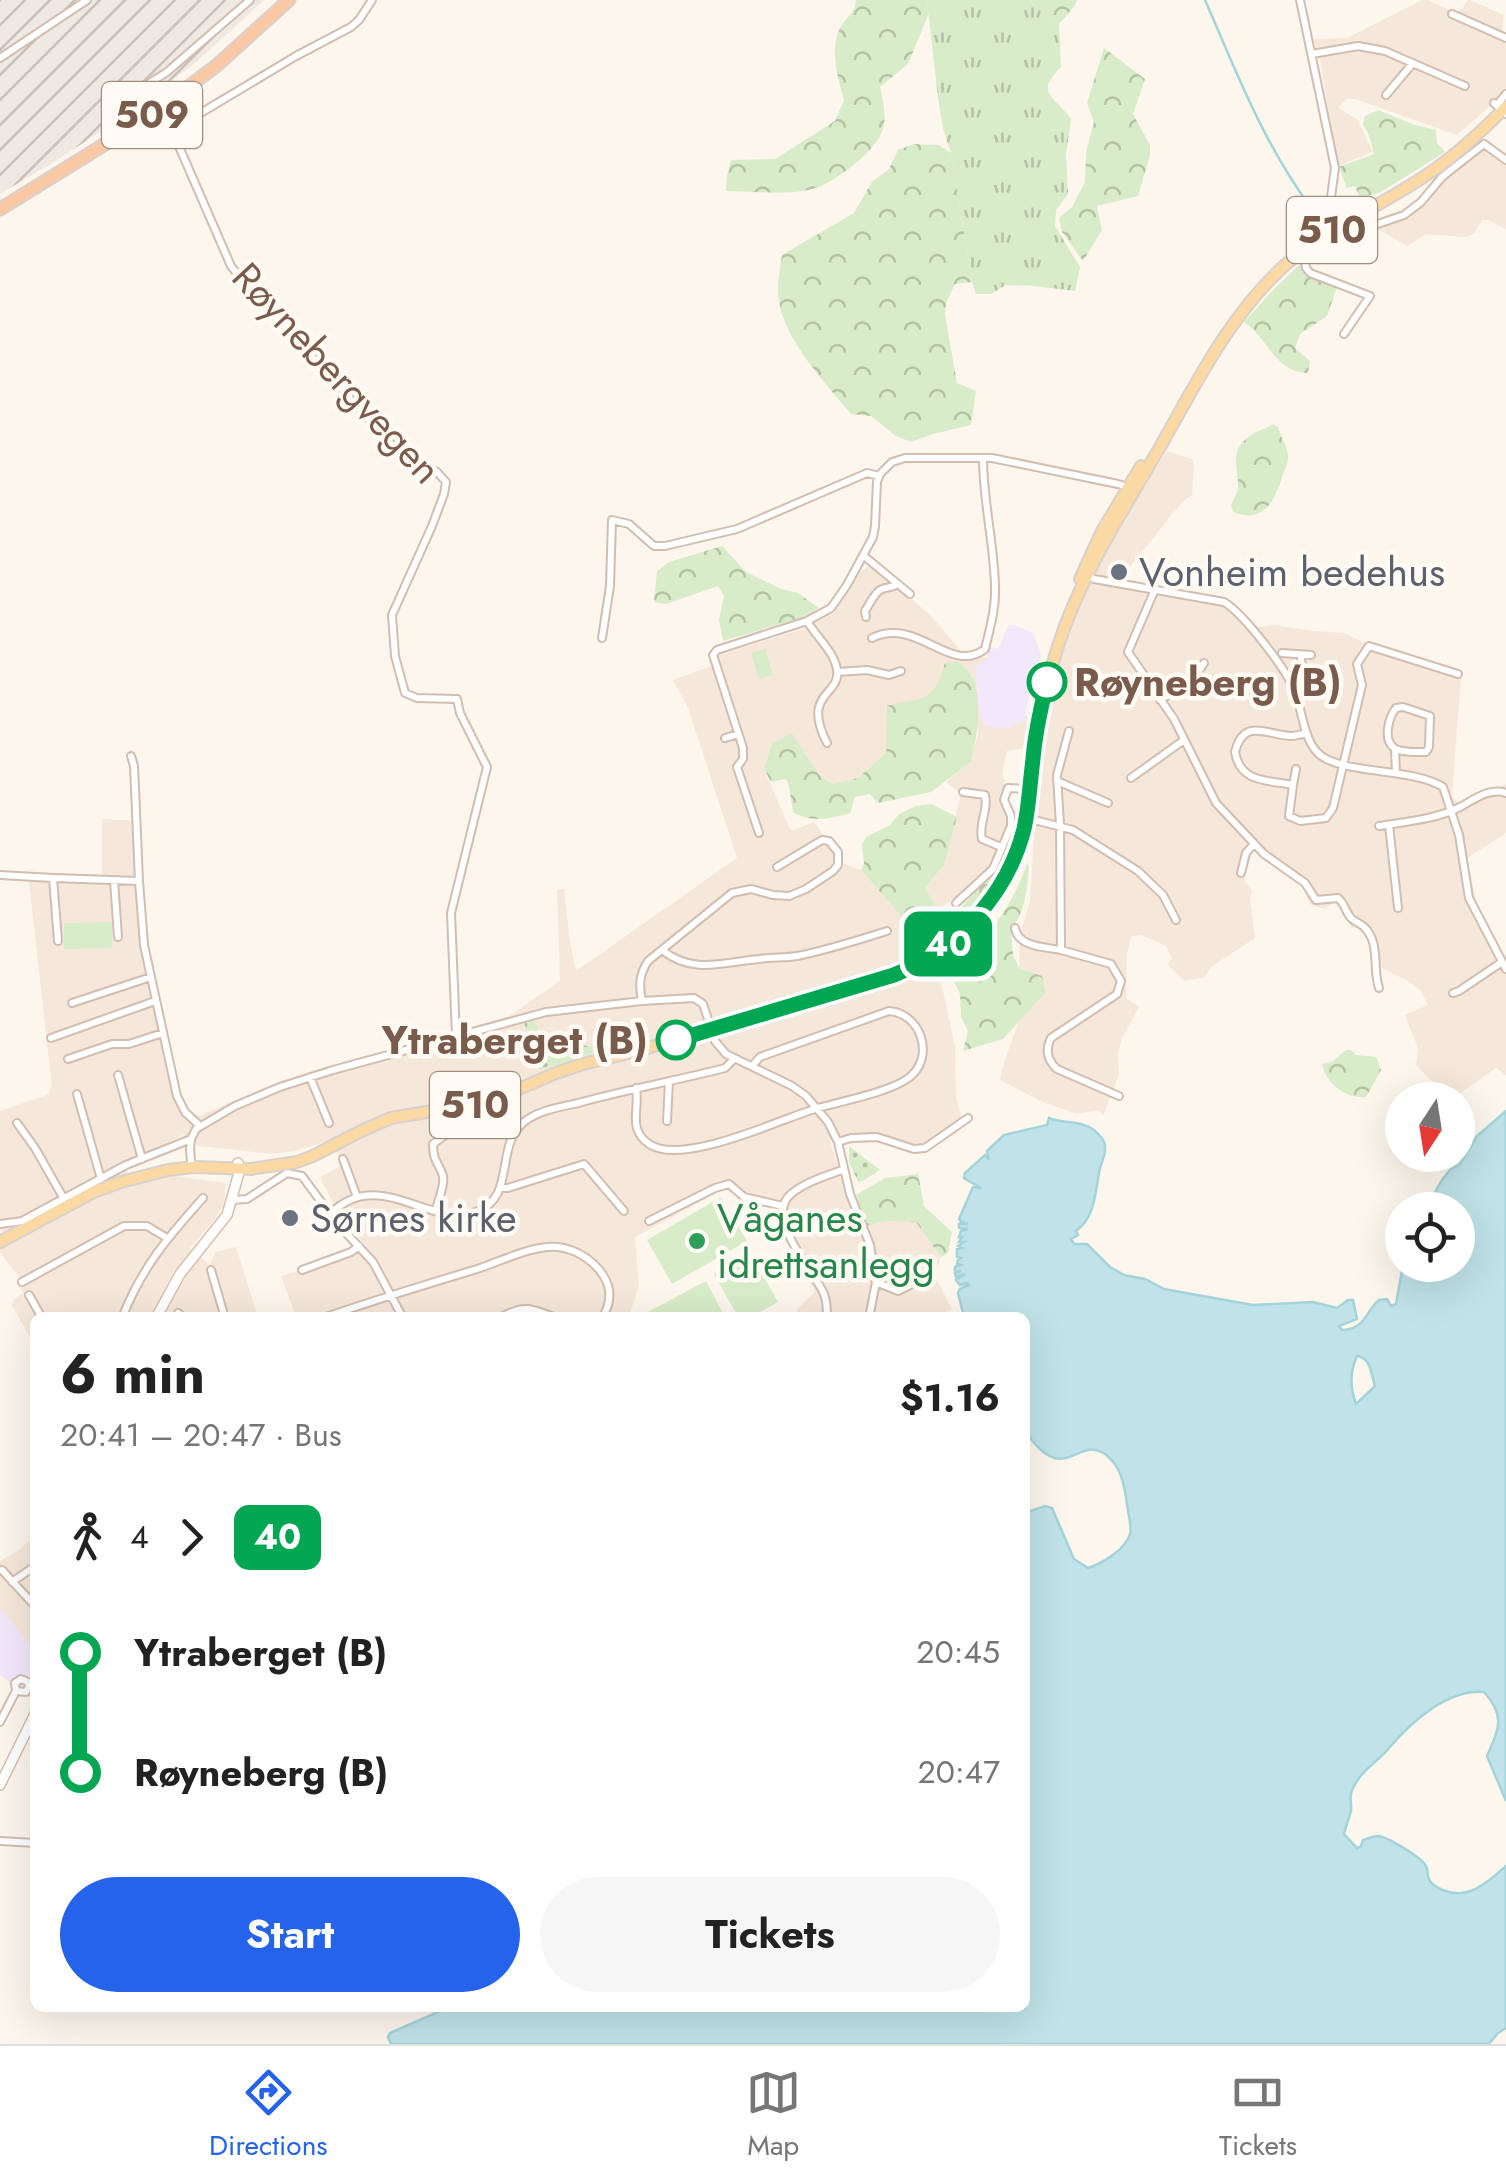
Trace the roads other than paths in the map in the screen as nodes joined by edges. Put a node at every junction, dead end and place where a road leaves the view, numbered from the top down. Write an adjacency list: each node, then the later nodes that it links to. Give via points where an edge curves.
1 (84, 0): 10 (street)
2 (250, 0): 15 (street)
3 (280, 0): 19 (highway, 509, via 140,116)
4 (289, 0): 19 (highway, 509, via 144,120)
5 (372, 0): 96 (street, Røynebergvegen, via 351,27 179,126 174,136 238,275 394,447 446,482 392,620 405,692 457,698 487,767 451,913)
6 (1300, 0): 9 (street)
7 (1452, 14): 8 (street)
8 (1506, 38)
9 (1312, 54): 11 (street, via 1358,46); 20 (street, via 1335,168 1330,204)
10 (0, 55)
11 (1413, 63): 12 (street); 14 (street)
12 (1464, 86)
13 (1506, 94): 16 (street)
14 (1386, 95)
15 (129, 96)
16 (1502, 109): 17 (main road, 510)
17 (1480, 139): 18 (street); 20 (main road, 510); 21 (street, via 1404,215 1358,227 1305,262 1310,274 1370,296)
18 (1506, 160)
19 (0, 206)
20 (1338, 226): 24 (main road, 510, via 1286,265 1228,330)
21 (1344, 334)
22 (983, 458): 23 (street, via 905,458); 24 (street); 33 (street, via 995,585 986,650 967,658 916,636)
23 (878, 476): 25 (street, via 876,526); 32 (street, via 866,474 737,529 665,546 612,520)
24 (1127, 492): 26 (main road, 510, via 1096,541)
25 (864, 556): 27 (street); 31 (street, via 838,600)
26 (1087, 572): 28 (street); 53 (main road, 510, via 1048,678)
27 (897, 584): 29 (street); 30 (street, via 877,593)
28 (1154, 589): 42 (street, via 1232,607); 44 (street, via 1128,652)
29 (910, 594)
30 (866, 617)
31 (807, 622): 39 (street); 46 (street, via 717,650 712,658)
32 (602, 638)
33 (872, 638)
34 (1282, 653): 35 (street)
35 (1301, 655): 36 (street); 41 (street)
36 (1311, 656)
37 (1204, 663): 44 (street)
38 (901, 671): 39 (street)
39 (838, 672): 50 (street, via 818,708)
40 (1458, 674): 54 (street, via 1368,646 1357,664 1362,685)
41 (1311, 682): 42 (street); 43 (street)
42 (1294, 690): 47 (street)
43 (1318, 694)
44 (1160, 700): 49 (street)
45 (1069, 732): 58 (street)
46 (738, 734): 48 (street); 69 (street, via 744,759 737,767)
47 (1308, 734): 54 (street, via 1320,756); 59 (street, via 1252,731 1235,749 1248,775)
48 (726, 738)
49 (1184, 740): 57 (street); 70 (street, via 1216,802)
50 (827, 743)
51 (1396, 750): 51 (street, via 1388,728 1391,712 1403,708 1430,716 1426,752); 56 (street)
52 (131, 756): 77 (street)
53 (1032, 760): 60 (main road, 510); 65 (main road, 510)
54 (1344, 764): 56 (street); 59 (street, via 1326,818 1291,819)
55 (1296, 769): 59 (street)
56 (1396, 773): 64 (street, via 1443,786)
57 (1131, 778)
58 (1057, 781): 63 (street); 66 (street)
59 (1293, 785)
60 (1026, 789): 65 (main road, 510); 71 (street, via 1005,792 1011,826)
61 (963, 792): 71 (street, via 986,795 982,839)
62 (1506, 793): 64 (street, via 1498,790)
63 (1108, 802)
64 (1452, 811): 67 (street); 87 (street, via 1469,898)
65 (1024, 817): 66 (street); 94 (main road, 510, via 1002,879 969,926 940,950 877,980)
66 (1060, 825): 80 (street, via 1138,872); 86 (street)
67 (1389, 825): 68 (street); 79 (street)
68 (1379, 826)
69 (759, 832)
70 (1254, 844): 73 (street); 89 (street, via 1305,883 1316,900 1342,900 1352,920 1366,928)
71 (1001, 847): 78 (street, via 993,870)
72 (778, 867): 85 (street, via 822,840 838,852 838,866 806,889 789,896 752,889 732,893)
73 (1241, 873)
74 (0, 875): 75 (street)
75 (52, 878): 76 (street); 84 (street)
76 (114, 880): 77 (street); 83 (street)
77 (139, 881): 88 (street)
78 (956, 903)
79 (1398, 908)
80 (1176, 920)
81 (1015, 928): 86 (street, via 1020,941)
82 (888, 931): 85 (street, via 798,956 718,966)
83 (118, 937)
84 (58, 941)
85 (662, 950): 92 (street, via 642,972)
86 (1061, 950): 106 (street, via 1111,964 1121,981 1117,994 1051,1038 1048,1058)
87 (1504, 965): 90 (street)
88 (151, 978): 91 (street); 93 (street)
89 (1378, 988)
90 (1453, 992)
91 (154, 1001): 95 (street); 97 (street)
92 (642, 1001): 94 (street, via 694,998 703,1004); 96 (street, via 546,1012)
93 (72, 1003)
94 (711, 1030): 99 (street); 119 (main road, 510, via 566,1069 480,1104 392,1118 294,1156)
95 (164, 1033): 98 (street); 112 (street, via 181,1106)
96 (456, 1036): 102 (street)
97 (51, 1038)
98 (68, 1059)
99 (734, 1059): 100 (street); 103 (street, via 725,1068)
100 (752, 1066): 107 (street); 107 (street, via 760,1057 890,1011 912,1020 922,1046 912,1075)
101 (118, 1074): 116 (street)
102 (310, 1077): 111 (street); 112 (street)
103 (669, 1081): 104 (street); 109 (street)
104 (636, 1088): 107 (street, via 640,1134 668,1150 741,1137); 122 (street, via 523,1122 508,1147)
105 (77, 1094): 121 (street)
106 (1119, 1096)
107 (817, 1108): 115 (street)
108 (968, 1118): 115 (street, via 925,1148 877,1137)
109 (667, 1121)
110 (17, 1123): 126 (street)
111 (330, 1123)
112 (200, 1126): 114 (street)
113 (448, 1133): 128 (street, via 434,1144 443,1176)
114 (191, 1139): 116 (street); 118 (street)
115 (838, 1142): 120 (street)
116 (142, 1159): 121 (street)
117 (344, 1160): 124 (street)
118 (194, 1163): 119 (main road, 510); 134 (main road, 510, via 94,1192)
119 (237, 1167): 123 (main road)
120 (842, 1170): 127 (street, via 792,1193); 140 (street, via 870,1245)
121 (101, 1179): 126 (street)
122 (502, 1188): 128 (street, via 473,1214); 129 (street, via 584,1164)
123 (233, 1197): 130 (street, via 247,1200 294,1173); 145 (main road)
124 (357, 1197): 128 (street); 130 (street)
125 (202, 1198): 133 (street)
126 (64, 1199): 132 (street, via 22,1221)
127 (784, 1206): 131 (street, via 744,1197 729,1184); 152 (street, via 784,1222 824,1295)
128 (436, 1210)
129 (624, 1211)
130 (330, 1214): 135 (street)
131 (649, 1221)
132 (0, 1224)
133 (167, 1238): 139 (street, via 147,1226 124,1226); 144 (street)
134 (0, 1242)
135 (359, 1246): 137 (street); 142 (street)
136 (211, 1270): 146 (street)
137 (302, 1270)
138 (918, 1281): 140 (street, via 898,1291)
139 (22, 1282)
140 (876, 1282): 153 (street)
141 (29, 1295): 143 (street)
142 (391, 1295): 147 (street); 148 (street); 151 (street, via 559,1247 592,1262 604,1276 610,1289)
143 (39, 1312)
144 (125, 1312)
145 (159, 1312)
146 (222, 1312)
147 (341, 1312)
148 (400, 1312)
149 (510, 1312): 150 (street)
150 (538, 1312)
151 (605, 1312)
152 (826, 1312)
153 (870, 1312)
154 (30, 1569): 156 (street)
155 (2, 1570): 156 (street)
156 (12, 1582): 157 (street)
157 (30, 1601)
158 (16, 1691): 159 (street)
159 (0, 1722)
160 (30, 1724): 161 (main road)
161 (0, 1785)
162 (0, 1841): 163 (street)
163 (30, 1843)

